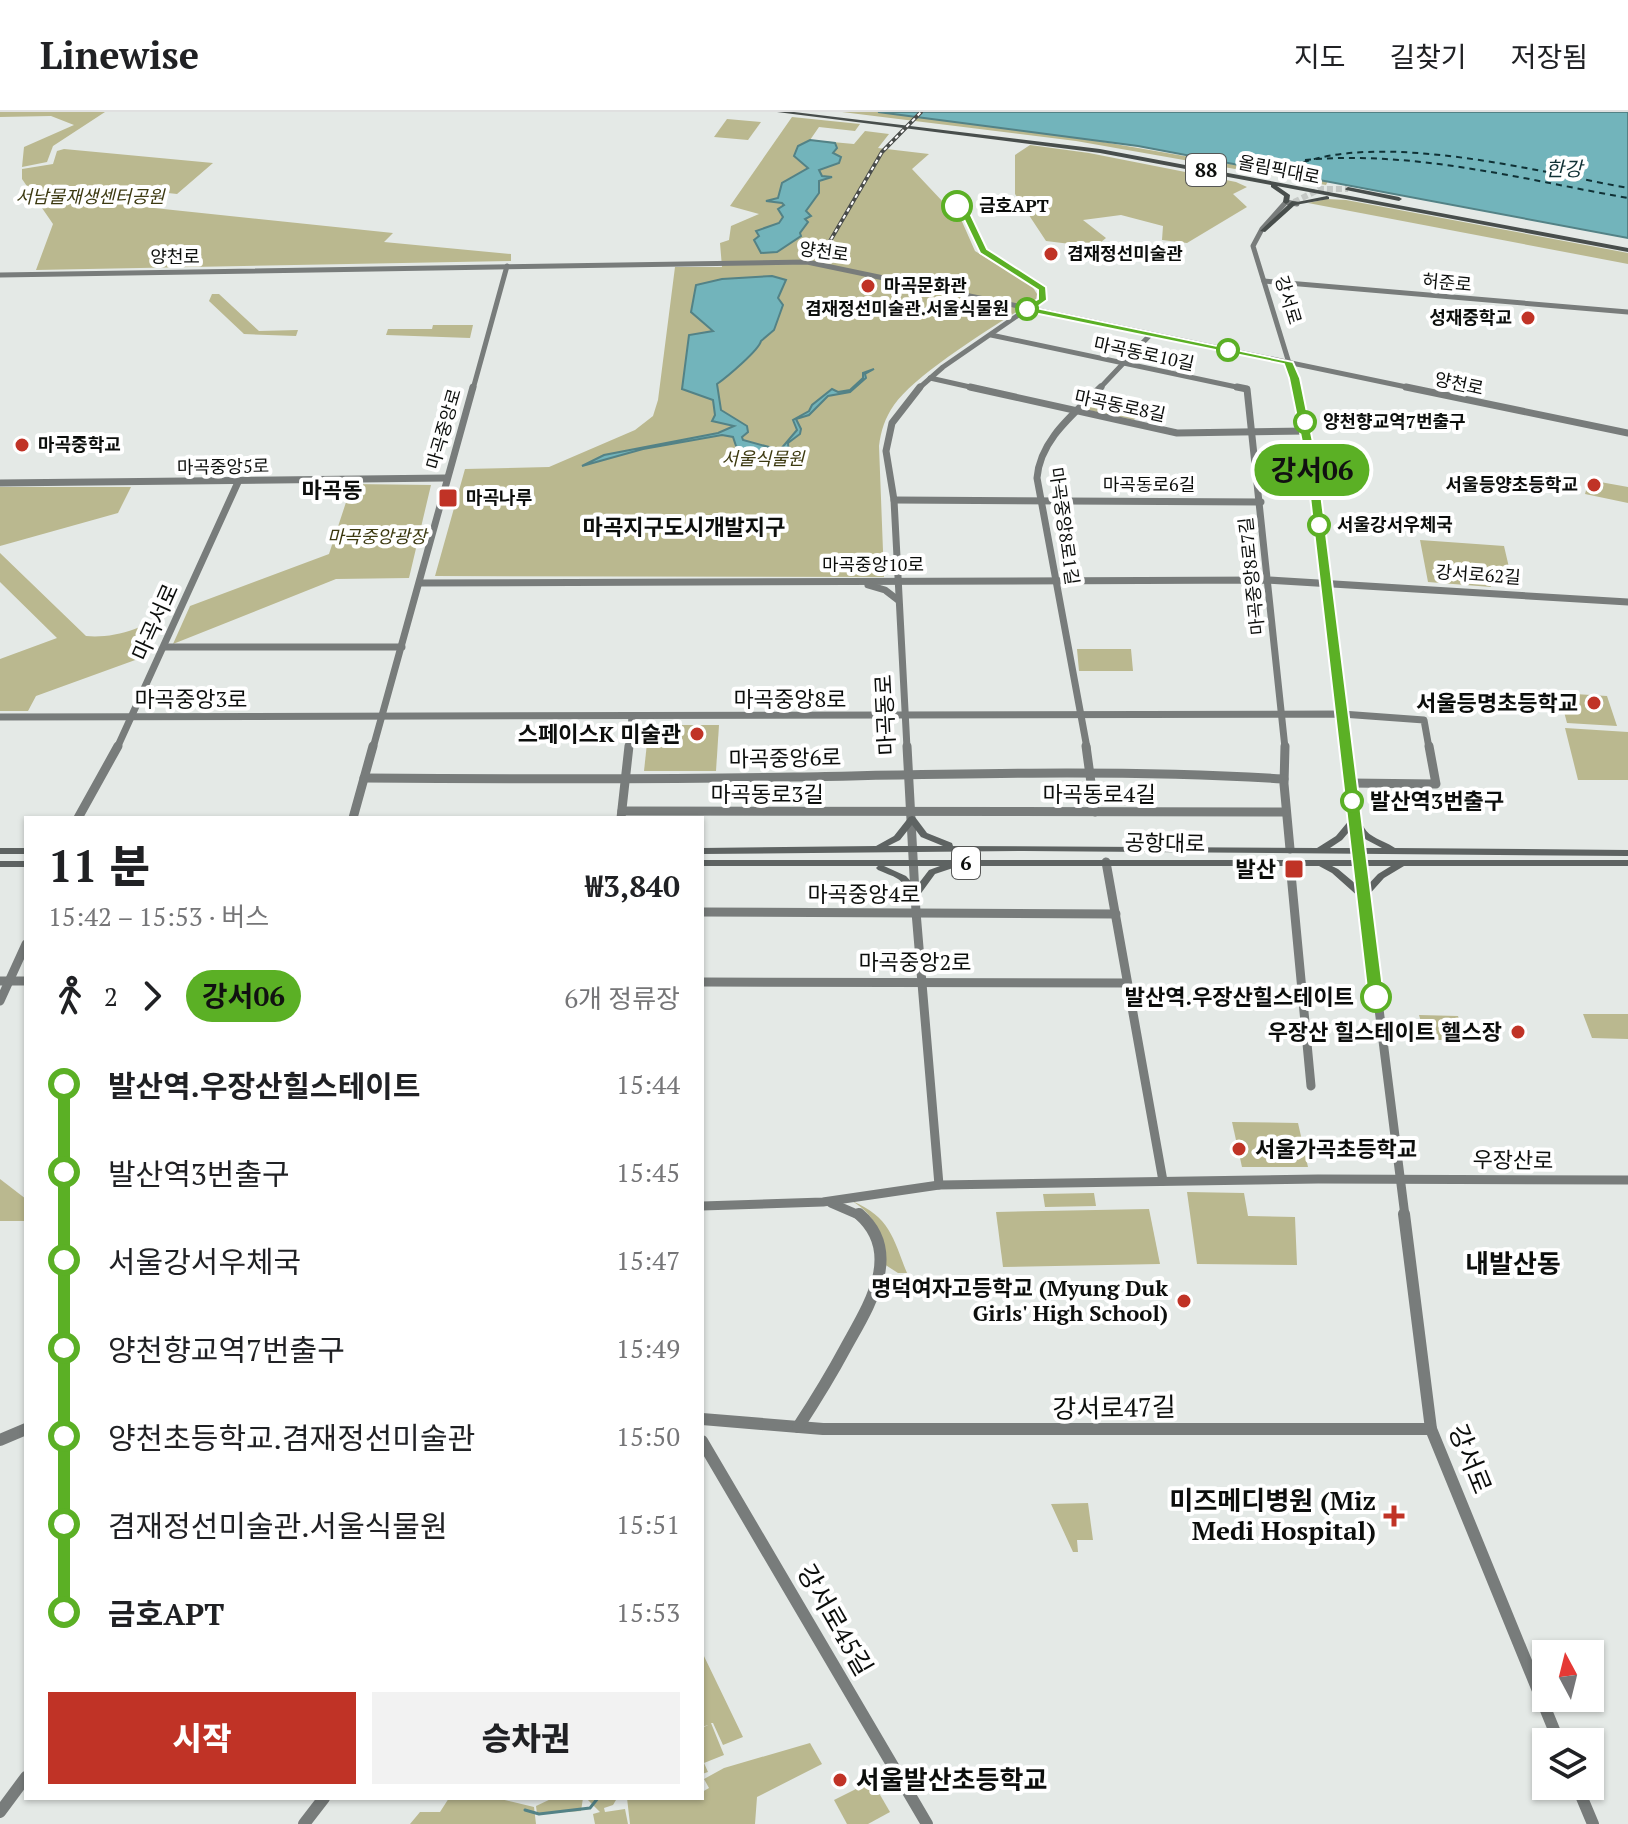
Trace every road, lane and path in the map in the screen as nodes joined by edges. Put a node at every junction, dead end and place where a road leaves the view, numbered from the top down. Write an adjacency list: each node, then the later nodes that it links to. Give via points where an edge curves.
1 (780, 112): 3 (highway, 올림픽대로 / 88, via 1030,140)
2 (815, 112): 7 (highway, 올림픽대로 / 88, via 1104,147)
3 (1238, 176): 5 (highway, via 1280,189); 6 (highway, 올림픽대로 / 88)
4 (1348, 189): 7 (highway)
5 (1292, 203): 6 (highway, via 1331,198); 8 (highway)
6 (1394, 206): 9 (highway, 올림픽대로 / 88)
7 (1509, 223): 9 (highway, 올림픽대로 / 88)
8 (1263, 231): 12 (street, 강서로, via 1253,246)
9 (1628, 248)
10 (507, 266): 11 (street, 양천로); 13 (street, 양천로, via 807,262); 24 (street, 마곡중앙로)
11 (0, 275)
12 (1264, 281): 14 (street, 허준로); 17 (street, 강서로)
13 (1027, 309): 15 (street, 양천로); 16 (street, 마곡동로)
14 (1628, 312)
15 (1151, 334): 17 (street, 양천로); 18 (street, 마곡중앙8로1길)
16 (991, 335): 18 (street, 마곡동로10길); 19 (street, 마곡동로)
17 (1288, 362): 21 (street, 강서로); 22 (street, 양천로)
18 (1122, 364): 20 (street, 마곡중앙8로1길); 23 (street, 마곡동로10길, via 1247,389)
19 (930, 378): 20 (street, 마곡동로8길); 27 (street, 마곡동로, via 891,425 885,447)
20 (1076, 411): 23 (street, 마곡동로8길, via 1177,433); 28 (street, 마곡중앙8로1길, via 1041,454 1037,478)
21 (1307, 431): 23 (street, 마곡동로8길); 33 (street, 강서로)
22 (1628, 433)
23 (1254, 434): 29 (street, 마곡중앙8로7길)
24 (446, 478): 25 (street, 마곡중앙5로); 35 (street, 마곡중앙로)
25 (239, 480): 26 (street, 마곡중앙5로); 38 (street, 마곡서로)
26 (0, 483)
27 (894, 500): 28 (street, 마곡동로6길); 31 (street, 마곡동로)
28 (1042, 501): 29 (street, 마곡동로6길); 32 (street, 마곡중앙8로1길)
29 (1261, 502): 30 (street, 마곡중앙8로7길)
30 (1268, 580): 32 (street, 마곡중앙10로); 33 (street, 마곡중앙10로); 41 (street, 마곡중앙8로7길)
31 (899, 581): 32 (street, 마곡중앙10로); 34 (street, 마곡중앙10로); 36 (street, 마곡동로)
32 (1054, 581): 42 (street, 마곡중앙8로1길)
33 (1326, 581): 37 (street, 강서로62길); 40 (street, 강서로)
34 (857, 582): 35 (street, 마곡중앙10로); 36 (street)
35 (420, 583): 39 (street, 마곡중앙로)
36 (898, 600): 46 (street, 마곡동로)
37 (1628, 602)
38 (165, 647): 39 (street); 47 (street, 마곡서로)
39 (402, 647): 44 (street, 마곡중앙로)
40 (1342, 714): 41 (street, 마곡중앙8로); 53 (street, 강서로); 53 (street, via 1424,720 1436,784)
41 (1282, 715): 42 (street, 마곡중앙8로); 51 (street)
42 (1080, 716): 46 (street, 마곡중앙8로); 48 (street)
43 (0, 717): 47 (street, 마곡중앙3로)
44 (382, 717): 45 (street, 마곡중앙8로); 47 (street, 마곡중앙3로); 50 (street, 마곡중앙로)
45 (632, 717): 46 (street, 마곡중앙8로); 52 (street)
46 (906, 717): 49 (street, 마곡동로)
47 (131, 718): 57 (street, 마곡서로)
48 (1091, 772): 49 (street, 마곡중앙6로); 51 (street, 마곡중앙6로); 54 (street)
49 (908, 773): 52 (street, 마곡중앙6로); 59 (street, 마곡동로)
50 (364, 778): 52 (street, 마곡중앙6로); 58 (street, 마곡중앙로)
51 (1284, 779): 55 (street)
52 (624, 780): 56 (street)
53 (1350, 783): 60 (street, 강서로)
54 (1095, 812): 55 (street, 마곡동로4길); 59 (street, 마곡동로4길)
55 (1286, 812): 63 (street)
56 (621, 814): 59 (street, 마곡동로3길)
57 (79, 816)
58 (354, 816)
59 (912, 816): 61 (main road, via 897,838); 62 (main road, via 918,830 933,841); 70 (street, 마곡동로)
60 (1354, 820): 64 (main road); 68 (main road, via 1374,842); 71 (street, 강서로)
61 (874, 849): 67 (main road, 공항대로 / 6); 70 (main road, 공항대로 / 6)
62 (964, 849): 63 (main road, 공항대로 / 6); 70 (main road, 공항대로 / 6)
63 (1290, 849): 64 (main road, 공항대로 / 6)
64 (1320, 850): 71 (main road, 공항대로 / 6)
65 (0, 851): 66 (main road)
66 (24, 851)
67 (704, 851)
68 (1407, 853): 69 (main road, 공항대로 / 6); 71 (main road, 공항대로 / 6)
69 (1628, 853)
70 (914, 857): 74 (main road, 공항대로 / 6); 81 (main road, 공항대로 / 6); 82 (street, 마곡동로)
71 (1358, 857): 79 (main road, 공항대로 / 6); 80 (main road, 공항대로 / 6); 83 (street, 강서로)
72 (1106, 862): 74 (main road, 공항대로 / 6); 75 (main road, 공항대로 / 6); 86 (street)
73 (704, 863): 81 (main road, 공항대로 / 6)
74 (960, 863): 82 (main road, via 932,872)
75 (1290, 863): 79 (main road, 공항대로 / 6); 93 (street)
76 (1628, 863): 80 (main road, 공항대로 / 6)
77 (0, 864): 78 (main road)
78 (24, 864)
79 (1321, 864): 83 (main road)
80 (1402, 864): 83 (main road, via 1381,876)
81 (872, 865): 82 (main road, via 897,874)
82 (916, 894): 85 (street, 마곡동로)
83 (1363, 896): 94 (street, 강서로)
84 (704, 912): 85 (street, 마곡중앙4로)
85 (916, 912): 86 (street, 마곡중앙4로); 90 (street, 마곡동로)
86 (1116, 914): 91 (street)
87 (24, 947): 88 (street)
88 (4, 981): 92 (street)
89 (704, 982): 90 (street, 마곡중앙2로)
90 (921, 982): 91 (street, 마곡중앙2로); 97 (street, 마곡동로)
91 (1127, 983): 96 (street)
92 (0, 1001)
93 (1311, 1086)
94 (1398, 1178): 95 (street, 우장산로); 96 (street); 102 (street, 강서로)
95 (1628, 1180)
96 (1163, 1181): 97 (street)
97 (939, 1185): 98 (street)
98 (823, 1202): 99 (street); 101 (street, via 861,1212 873,1227 880,1273 874,1296)
99 (704, 1206)
100 (704, 1419): 101 (street, 강서로47길)
101 (798, 1427): 102 (street, 강서로47길)
102 (1431, 1429): 106 (street, 강서로)
103 (24, 1430): 104 (street)
104 (0, 1440)
105 (704, 1444): 112 (street, 강서로45길)
106 (1553, 1728)
107 (24, 1780): 110 (street)
108 (322, 1800): 111 (street)
109 (1583, 1800): 113 (street)
110 (0, 1812)
111 (304, 1824)
112 (927, 1824)
113 (1593, 1824)

